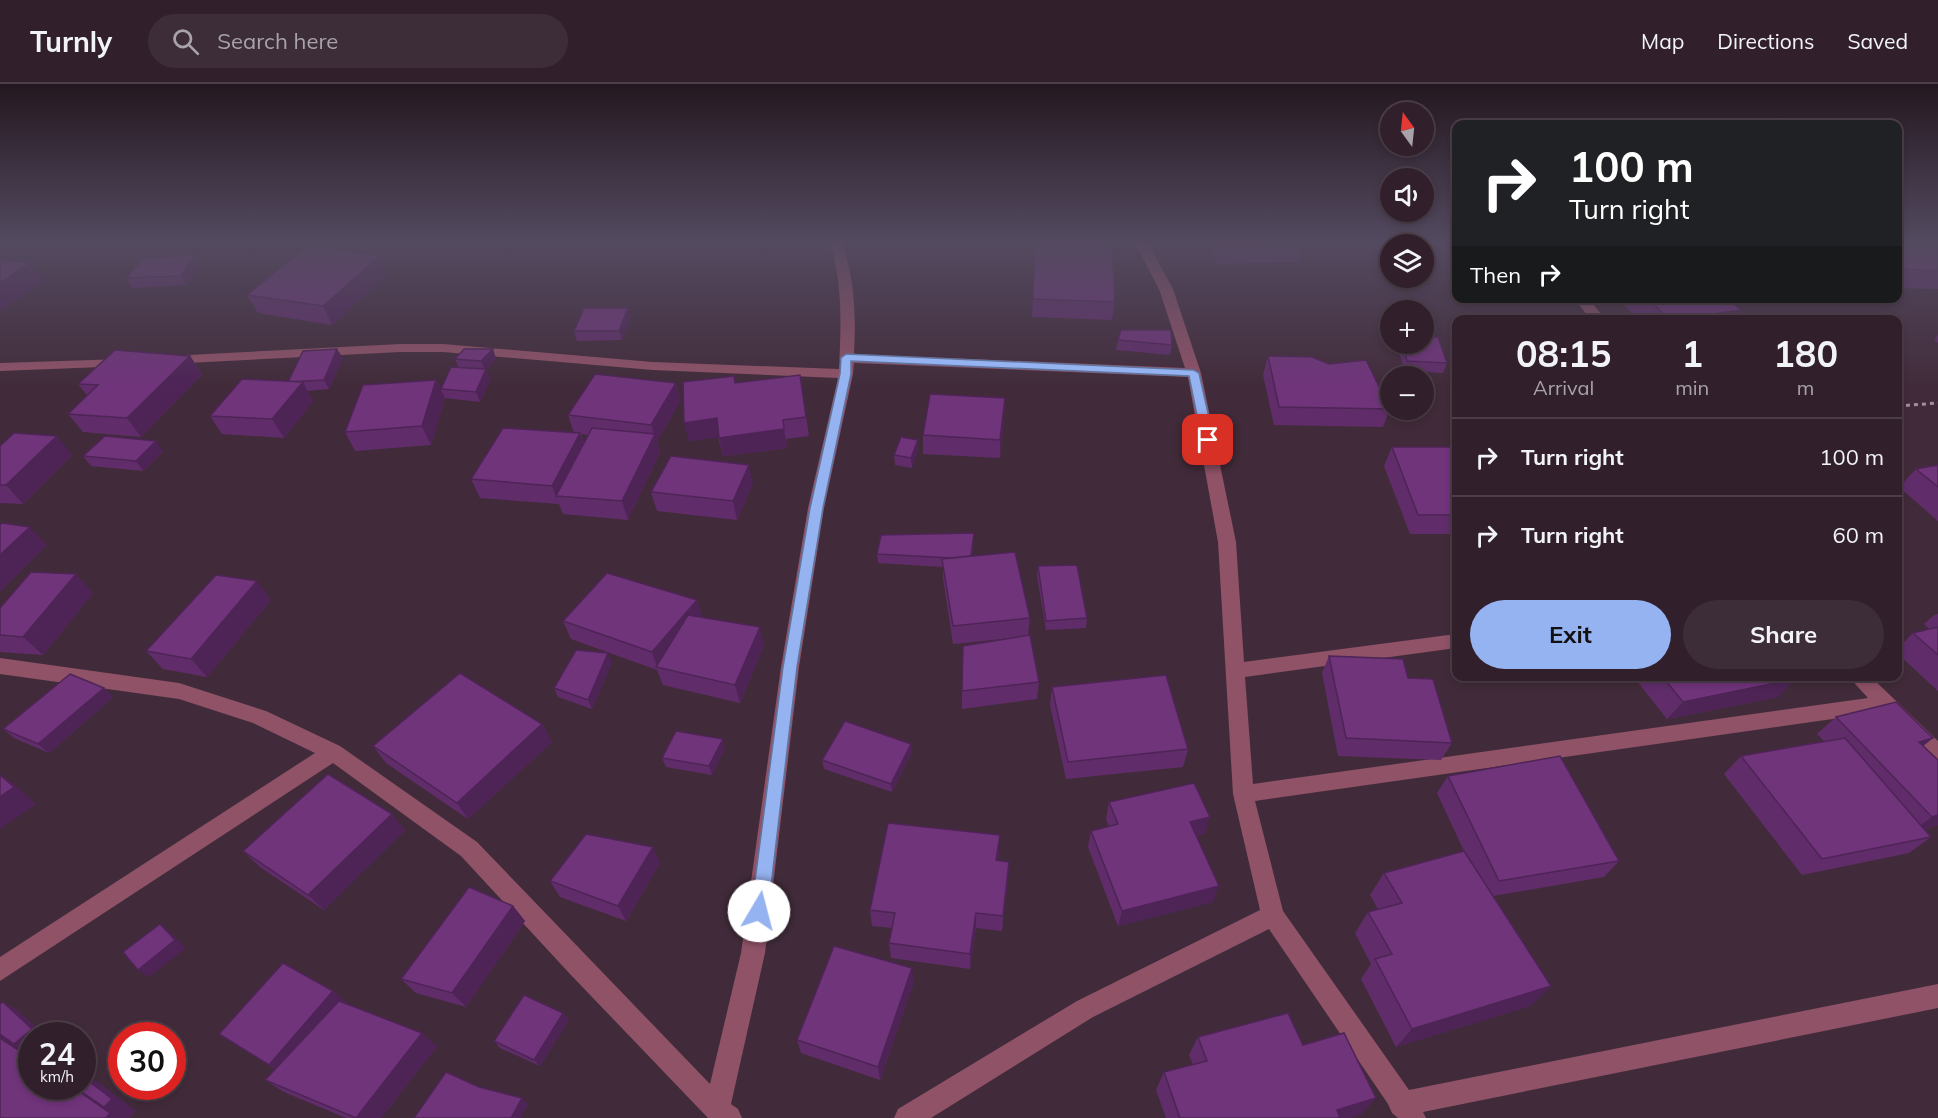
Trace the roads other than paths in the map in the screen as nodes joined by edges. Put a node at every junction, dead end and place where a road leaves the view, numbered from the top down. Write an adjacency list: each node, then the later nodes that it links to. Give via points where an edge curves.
1 (847, 291): 7 (street)
2 (1167, 291): 9 (street)
3 (1584, 303): 4 (street)
4 (1595, 315)
5 (158, 361): 7 (street, via 443,348 653,366)
6 (134, 362): 8 (street)
7 (846, 366): 9 (street); 22 (street, via 816,508 790,667 753,953)
8 (0, 367)
9 (1194, 373): 12 (street, via 1227,542)
10 (1452, 641): 12 (street)
11 (0, 666): 15 (street, via 179,691 259,717)
12 (1235, 671): 17 (street)
13 (1862, 681): 14 (street)
14 (1885, 704): 16 (street); 17 (street)
15 (333, 753): 19 (street); 22 (street, via 469,849)
16 (1938, 754)
17 (1243, 794): 18 (street)
18 (1273, 915): 21 (street); 23 (street, via 1085,1009)
19 (0, 970)
20 (1938, 996): 21 (street)
21 (1407, 1111)
22 (723, 1113)
23 (907, 1118)

